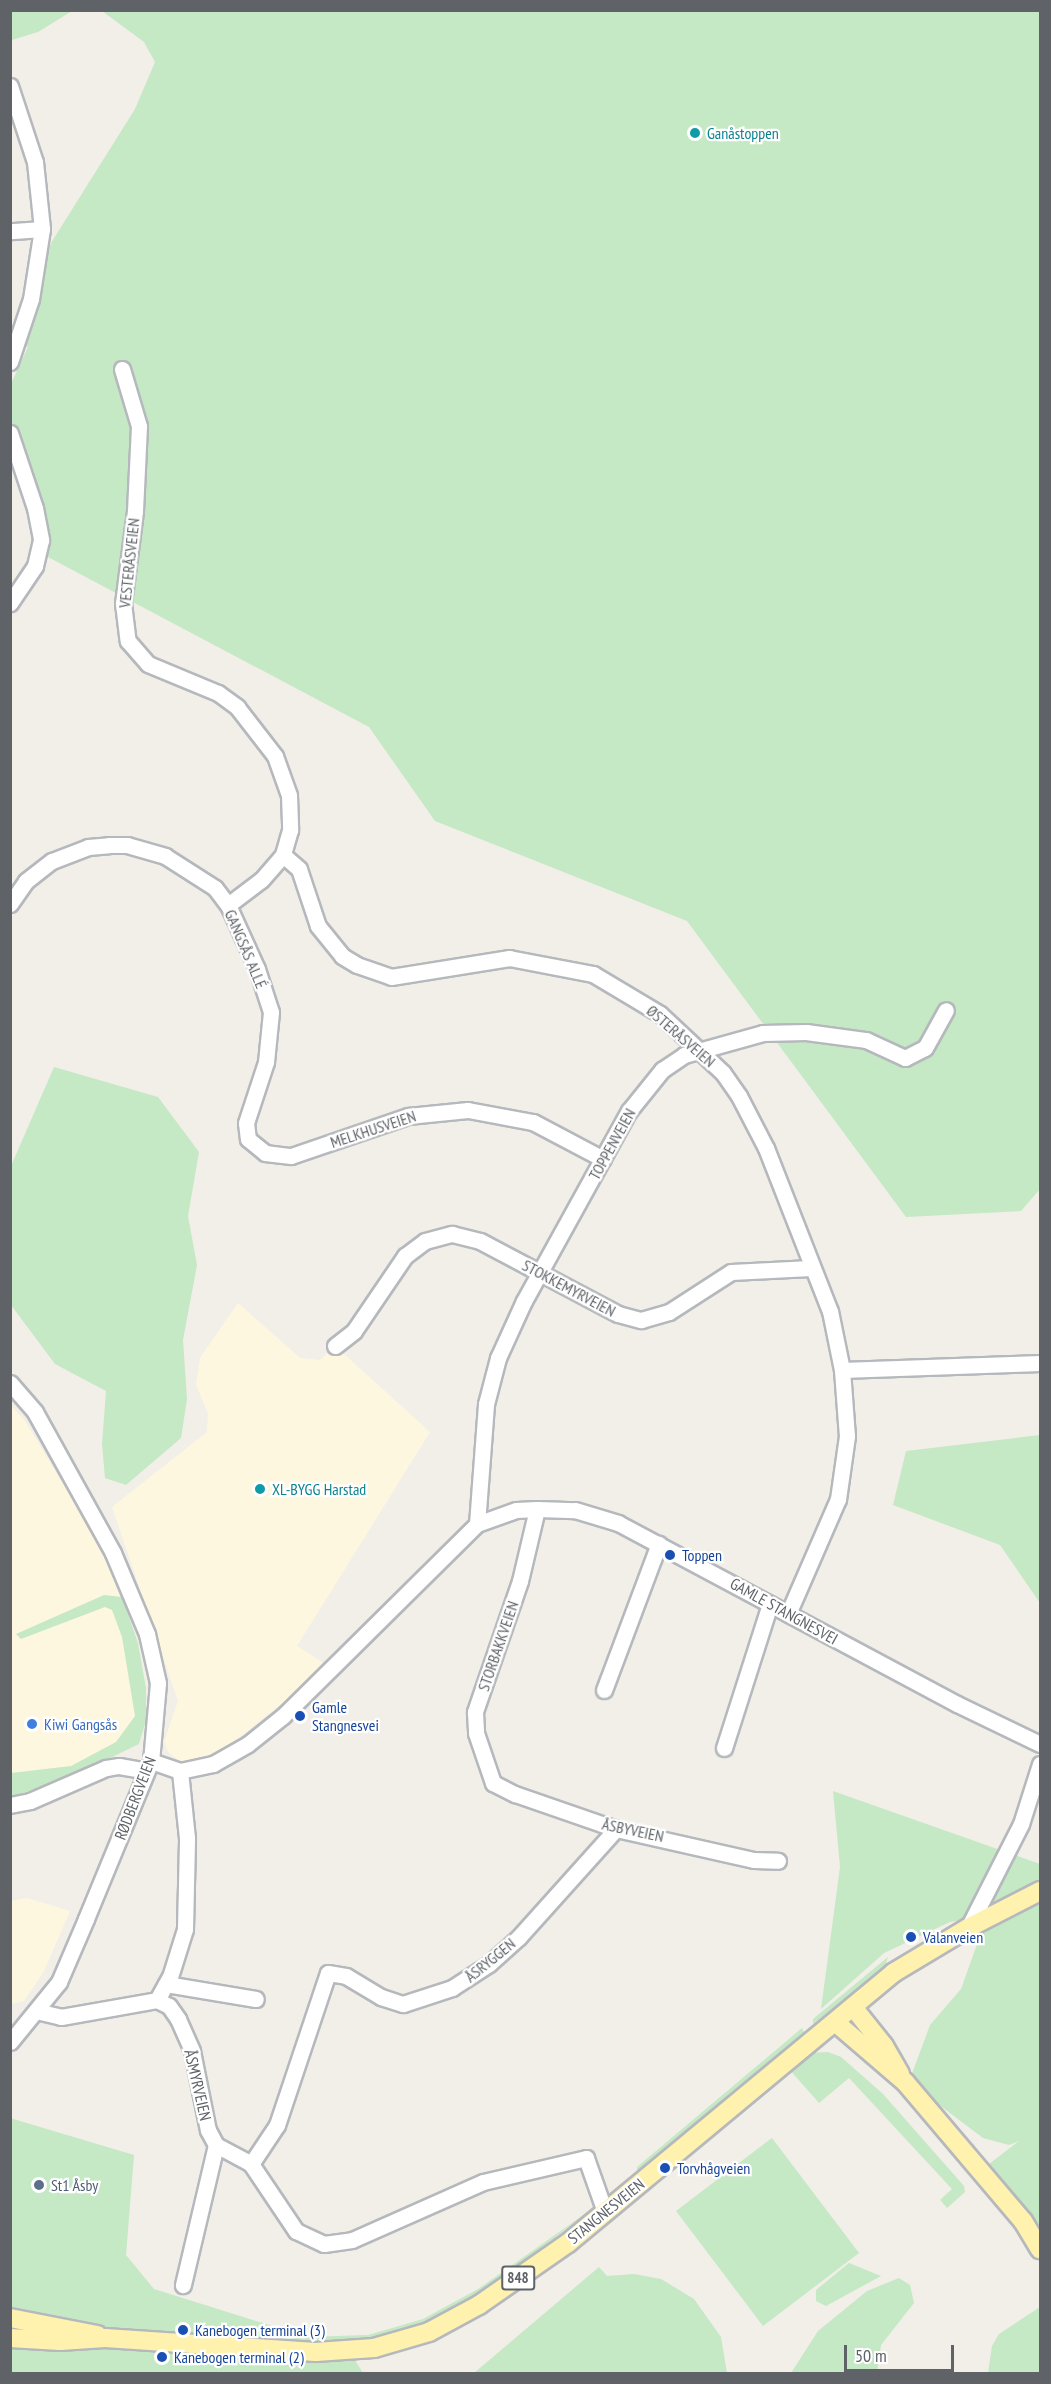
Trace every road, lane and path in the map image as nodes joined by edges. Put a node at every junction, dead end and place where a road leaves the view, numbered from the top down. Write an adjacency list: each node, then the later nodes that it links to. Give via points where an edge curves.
1 (10, 86): 2 (street, via 35,162)
2 (42, 228): 3 (street); 4 (street, via 32,299)
3 (10, 231)
4 (10, 362)
5 (122, 369): 8 (street, VESTERÅSVEIEN, via 139,426 135,512 123,603 128,641 148,664 218,693 237,707 263,737 275,756 289,795 290,830)
6 (10, 433): 7 (street, via 36,508 41,540 35,566)
7 (10, 603)
8 (282, 855): 10 (street, VESTERÅSVEIEN, via 261,880); 12 (street, ØSTERÅSVEIEN, via 299,869 318,926 342,956 357,965 391,977 509,958 576,969 637,998)
9 (10, 904): 10 (street, GANGSÅS ALLÉ, via 26,881 52,861 88,847 127,845 165,855 188,868)
10 (228, 905): 13 (street, GANGSÅS ALLÉ, via 257,969 270,1012 270,1044 249,1112)
11 (946, 1010): 12 (street, TOPPENVEIEN, via 925,1048 905,1058 866,1040 806,1032 763,1033)
12 (700, 1051): 14 (street, TOPPENVEIEN, via 673,1061 649,1084); 15 (street, ØSTERÅSVEIEN, via 723,1073 753,1123)
13 (248, 1139): 14 (street, MELKHUSVEIEN, via 266,1153 291,1156 408,1116 468,1110 533,1122)
14 (603, 1159): 16 (street, TOPPENVEIEN)
15 (811, 1268): 16 (street, STOKKEMYRVEIEN, via 731,1272 669,1312 641,1320 618,1314); 19 (street, via 830,1311)
16 (541, 1272): 17 (street, STOKKEMYRVEIEN, via 468,1237 452,1234 425,1241 393,1269 354,1331); 22 (street, TOPPENVEIEN, via 508,1334 490,1382 482,1433)
17 (335, 1346)
18 (1041, 1363): 19 (street)
19 (842, 1370): 25 (street, via 847,1436 838,1499)
20 (10, 1383): 30 (street, RØDBERGVEIEN, via 35,1412 75,1481 138,1610 158,1683)
21 (537, 1509): 22 (street, GAMLE STANGNESVEI, via 516,1510); 23 (street, GAMLE STANGNESVEI, via 575,1509 618,1523); 32 (street, STORBAKKVEIEN, via 520,1581 475,1712 476,1733)
22 (477, 1524): 31 (street, GAMLE STANGNESVEI, via 283,1716 248,1744 213,1764)
23 (659, 1544): 24 (street, GAMLE STANGNESVEI); 26 (street)
24 (770, 1604): 25 (street, GAMLE STANGNESVEI); 28 (street)
25 (788, 1614): 27 (street, GAMLE STANGNESVEI)
26 (604, 1690)
27 (1041, 1744)
28 (724, 1748)
29 (1041, 1764): 37 (street, via 1021,1824)
30 (149, 1766): 31 (street); 33 (street, via 106,1768 30,1801); 42 (street, RØDBERGVEIEN, via 59,1983)
31 (180, 1771): 38 (street, via 186,1819 188,1905 183,1938)
32 (493, 1783): 34 (street, ÅSBYVEIEN)
33 (10, 1805)
34 (616, 1829): 35 (street, ÅSBYVEIEN); 47 (street, ÅSRYGGEN, via 519,1937 489,1964 452,1988 403,2004 381,1997 346,1976 328,1973 277,2125)
35 (778, 1862)
36 (1041, 1891): 37 (main road, STANGNESVEIEN)
37 (968, 1928): 41 (main road, STANGNESVEIEN, via 920,1955)
38 (166, 1984): 39 (street); 40 (street)
39 (256, 1999)
40 (157, 2000): 42 (street, via 133,2001 61,2017); 46 (street, ÅSMYRVEIEN, via 173,2011 192,2050 208,2130)
41 (853, 2007): 43 (main road, STANGNESVEIEN / 848); 45 (main road, via 884,2046)
42 (36, 2011): 44 (street, RØDBERGVEIEN)
43 (835, 2022): 45 (main road); 48 (main road, STANGNESVEIEN / 848)
44 (13, 2035)
45 (904, 2082): 49 (main road, via 1023,2221)
46 (216, 2145): 47 (street); 50 (street)
47 (251, 2164): 48 (street, via 296,2231 324,2244 352,2240 483,2182 586,2158)
48 (605, 2212): 53 (main road, STANGNESVEIEN / 848, via 479,2305 401,2342 316,2352)
49 (1041, 2249)
50 (183, 2285)
51 (10, 2318): 53 (main road, STANGNESVEIEN / 848, via 78,2329)
52 (10, 2338): 53 (main road, STANGNESVEIEN / 848)
53 (105, 2338)

